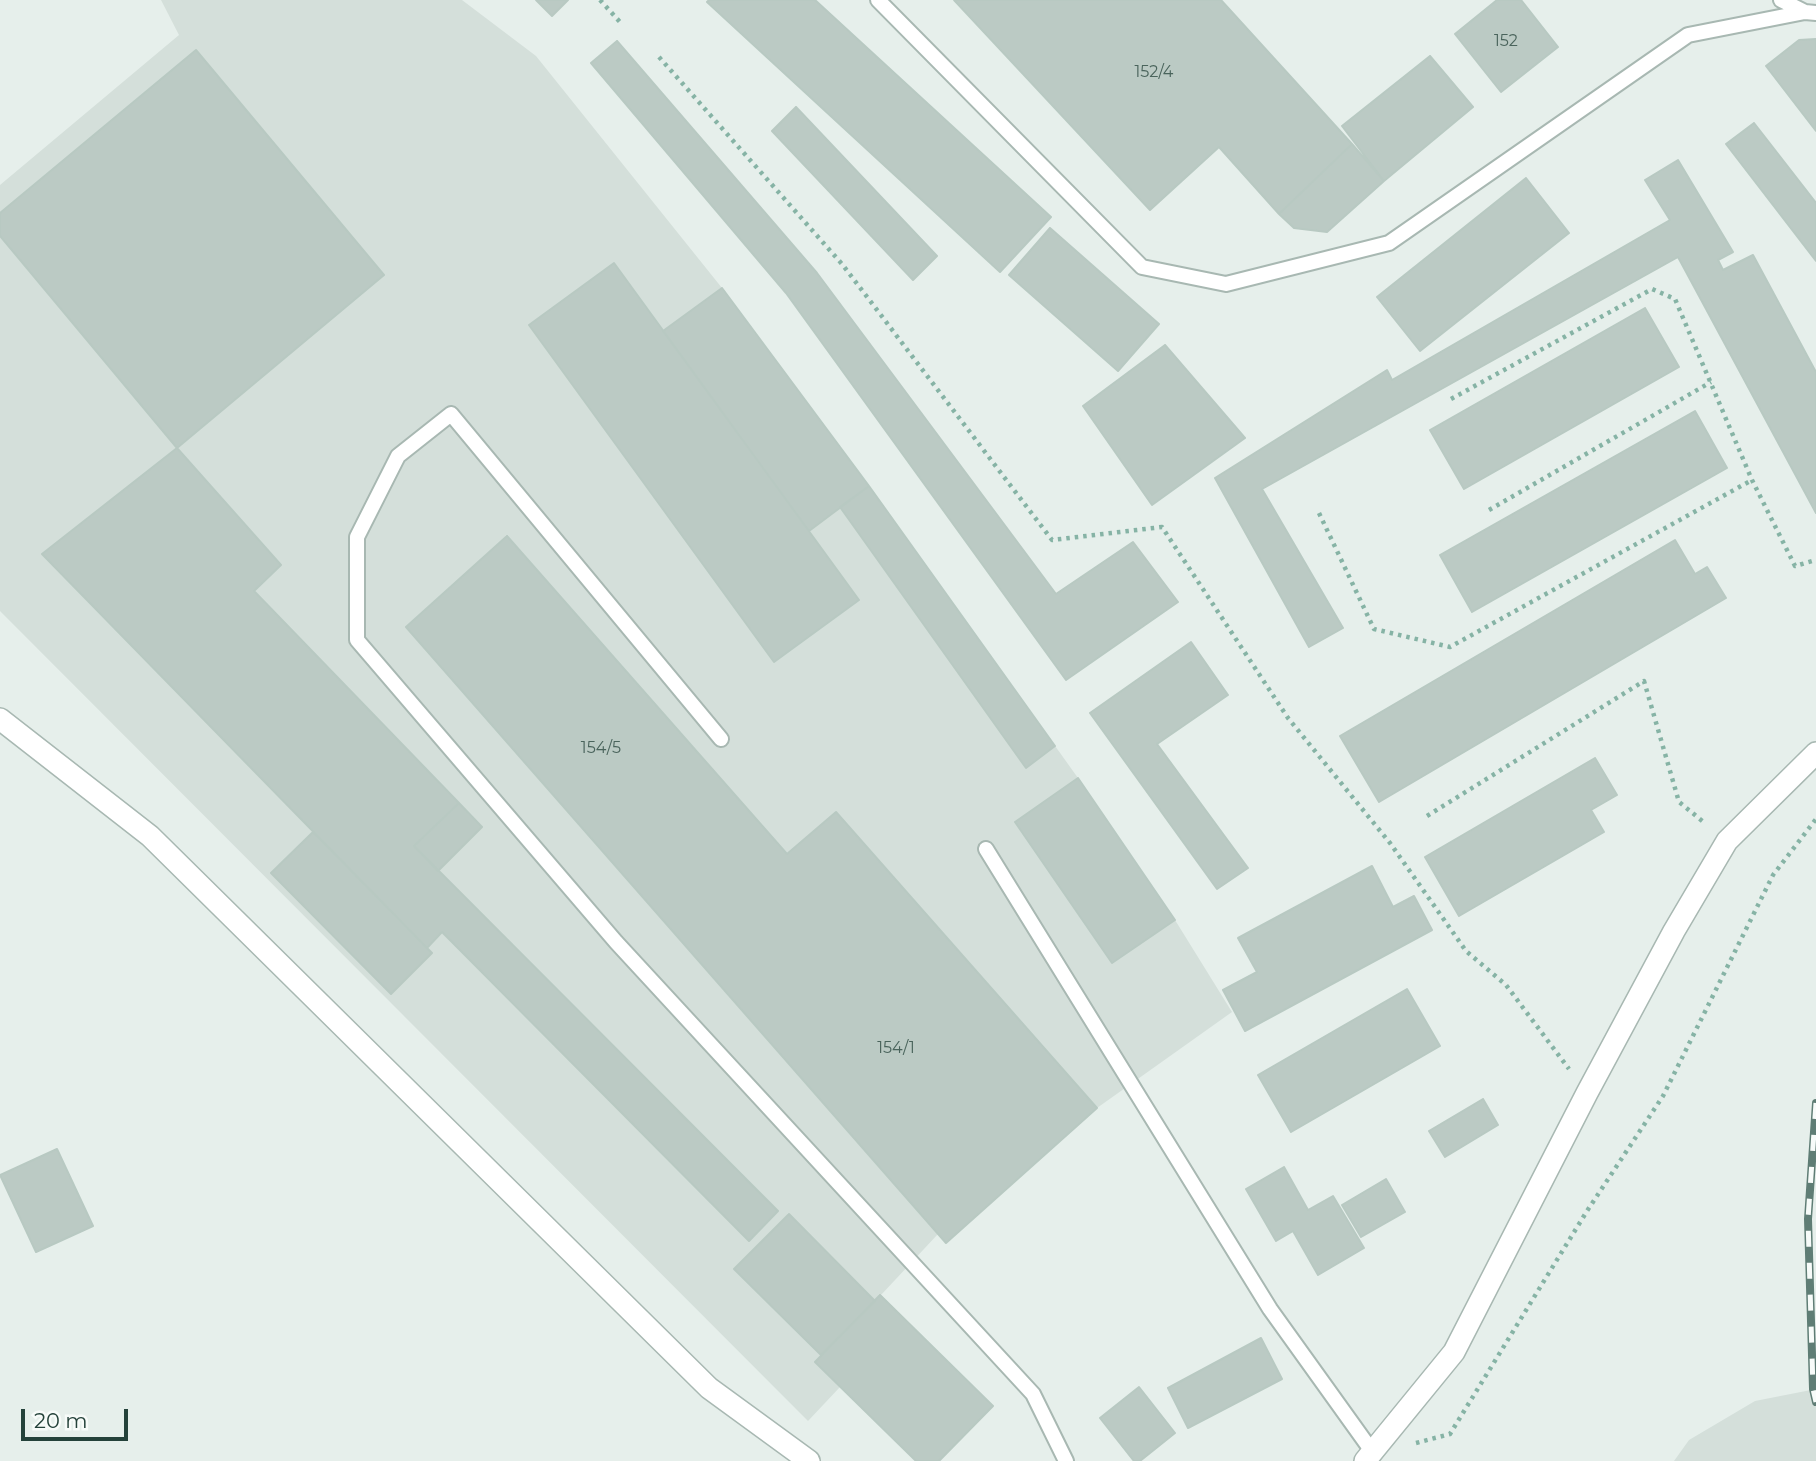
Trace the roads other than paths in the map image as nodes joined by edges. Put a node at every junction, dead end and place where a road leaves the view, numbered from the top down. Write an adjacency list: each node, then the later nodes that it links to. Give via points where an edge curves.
1 (878, 0): 3 (lane, via 1142,267 1226,284 1389,243 1688,35)
2 (1781, 0): 3 (lane)
3 (1811, 13)
4 (0, 719): 9 (street, via 150,836 709,1388)
5 (721, 739): 10 (lane, via 451,414 398,456 357,537 357,640 616,942 1033,1394)
6 (1816, 753): 8 (street, via 1727,841 1587,1093 1454,1352)
7 (986, 849): 8 (lane, via 1270,1309)
8 (1369, 1458)
9 (809, 1461)
10 (1066, 1461)

